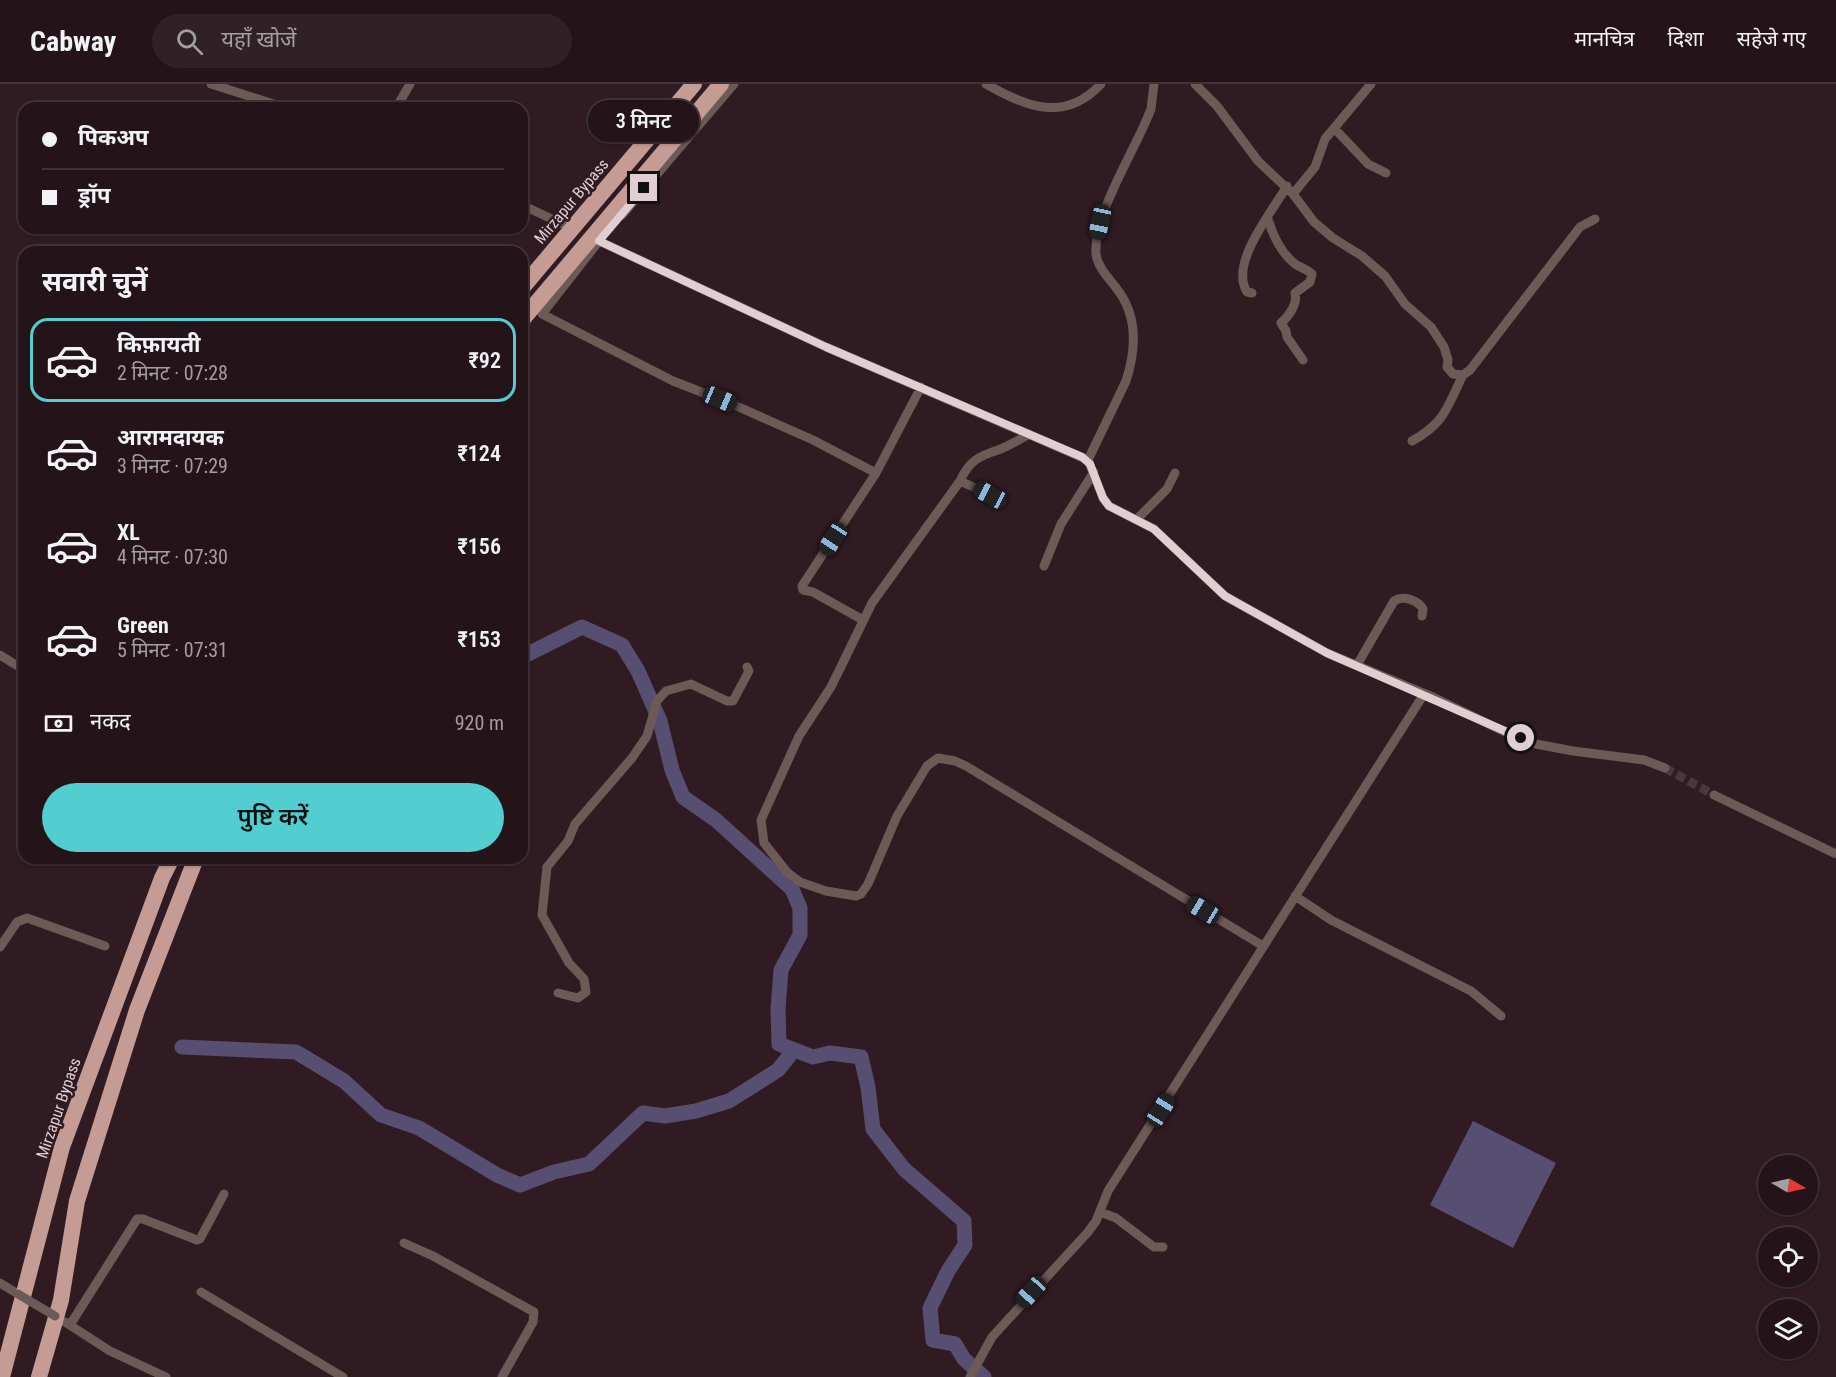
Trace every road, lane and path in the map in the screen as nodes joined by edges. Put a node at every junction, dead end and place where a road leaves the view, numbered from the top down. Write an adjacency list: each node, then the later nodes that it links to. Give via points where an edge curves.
1 (212, 84): 11 (street)
2 (410, 84): 12 (street)
3 (694, 84): 19 (highway, Mirzapur Bypass)
4 (722, 84): 23 (highway)
5 (734, 84): 20 (street)
6 (986, 84): 7 (street, via 1020,102 1048,108 1075,104)
7 (1101, 84)
8 (1154, 84): 29 (street, via 1149,116 1098,234 1098,261 1128,306 1134,336 1126,381)
9 (1195, 84): 15 (street, via 1217,106 1258,161)
10 (1371, 84): 13 (street)
11 (268, 102)
12 (400, 102)
13 (1335, 128): 14 (street, via 1368,164); 15 (street, via 1321,146 1315,167)
14 (1386, 173)
15 (1290, 190): 17 (street); 25 (street, via 1314,222 1384,276 1405,304 1440,338 1450,372)
16 (528, 208): 19 (street)
17 (1268, 219): 22 (street, via 1245,258 1241,280 1247,292); 24 (street, via 1283,252 1312,274 1310,282 1295,293 1296,299 1281,323)
18 (1595, 219): 25 (street, via 1580,227 1470,370)
19 (571, 228): 21 (highway, Mirzapur Bypass)
20 (599, 241): 26 (street); 31 (street, via 542,314 673,381 803,435)
21 (528, 281)
22 (1252, 293)
23 (528, 313)
24 (1303, 360)
25 (1462, 375): 28 (street, via 1440,421)
26 (921, 387): 27 (street); 31 (street)
27 (1028, 435): 29 (street); 33 (street, via 978,456)
28 (1412, 441)
29 (1088, 460): 30 (street)
30 (1094, 472): 35 (street, via 1109,506); 36 (street, via 1061,524)
31 (876, 473): 38 (street, via 802,588)
32 (1175, 473): 35 (street, via 1167,489)
33 (960, 481): 34 (street); 38 (street)
34 (997, 498)
35 (1136, 520): 40 (street, via 1154,529 1225,596 1327,653)
36 (1044, 566)
37 (1422, 616): 40 (street, via 1423,609 1416,602 1404,598 1394,601)
38 (863, 620): 51 (street, via 831,687 799,736 761,820 764,843 787,872 800,882 826,891 861,894 897,816 927,766 938,758 947,759 966,765)
39 (0, 655): 41 (street)
40 (1357, 665): 43 (street)
41 (18, 666)
42 (747, 667): 53 (street, via 749,671 733,701 691,684 666,691 657,701 647,736 575,824 568,841 547,867 542,915 569,963 584,979 586,992 578,998)
43 (1424, 694): 44 (street, via 1536,744 1644,760); 49 (street)
44 (1665, 768)
45 (1714, 795): 46 (street)
46 (1836, 854)
47 (169, 864): 64 (highway, Mirzapur Bypass, via 62,1147)
48 (194, 864): 61 (highway, via 137,1010 77,1201)
49 (1295, 896): 51 (street); 54 (street, via 1331,920 1471,992)
50 (105, 946): 52 (street, via 27,918 17,922)
51 (1263, 946): 56 (street, via 1108,1191)
52 (0, 947)
53 (558, 993)
54 (1501, 1016)
55 (224, 1194): 62 (street, via 197,1240 137,1219)
56 (1100, 1212): 58 (street, via 1116,1218 1154,1247); 63 (street, via 1088,1232 992,1337)
57 (404, 1243): 68 (street, via 534,1312 533,1322)
58 (1163, 1247)
59 (0, 1283): 61 (street, bridge)
60 (201, 1292): 67 (street)
61 (55, 1316): 62 (street); 65 (highway)
62 (70, 1325): 66 (street, via 110,1351)
63 (970, 1376)
64 (2, 1377)
65 (39, 1377)
66 (166, 1377)
67 (343, 1377)
68 (502, 1377)

